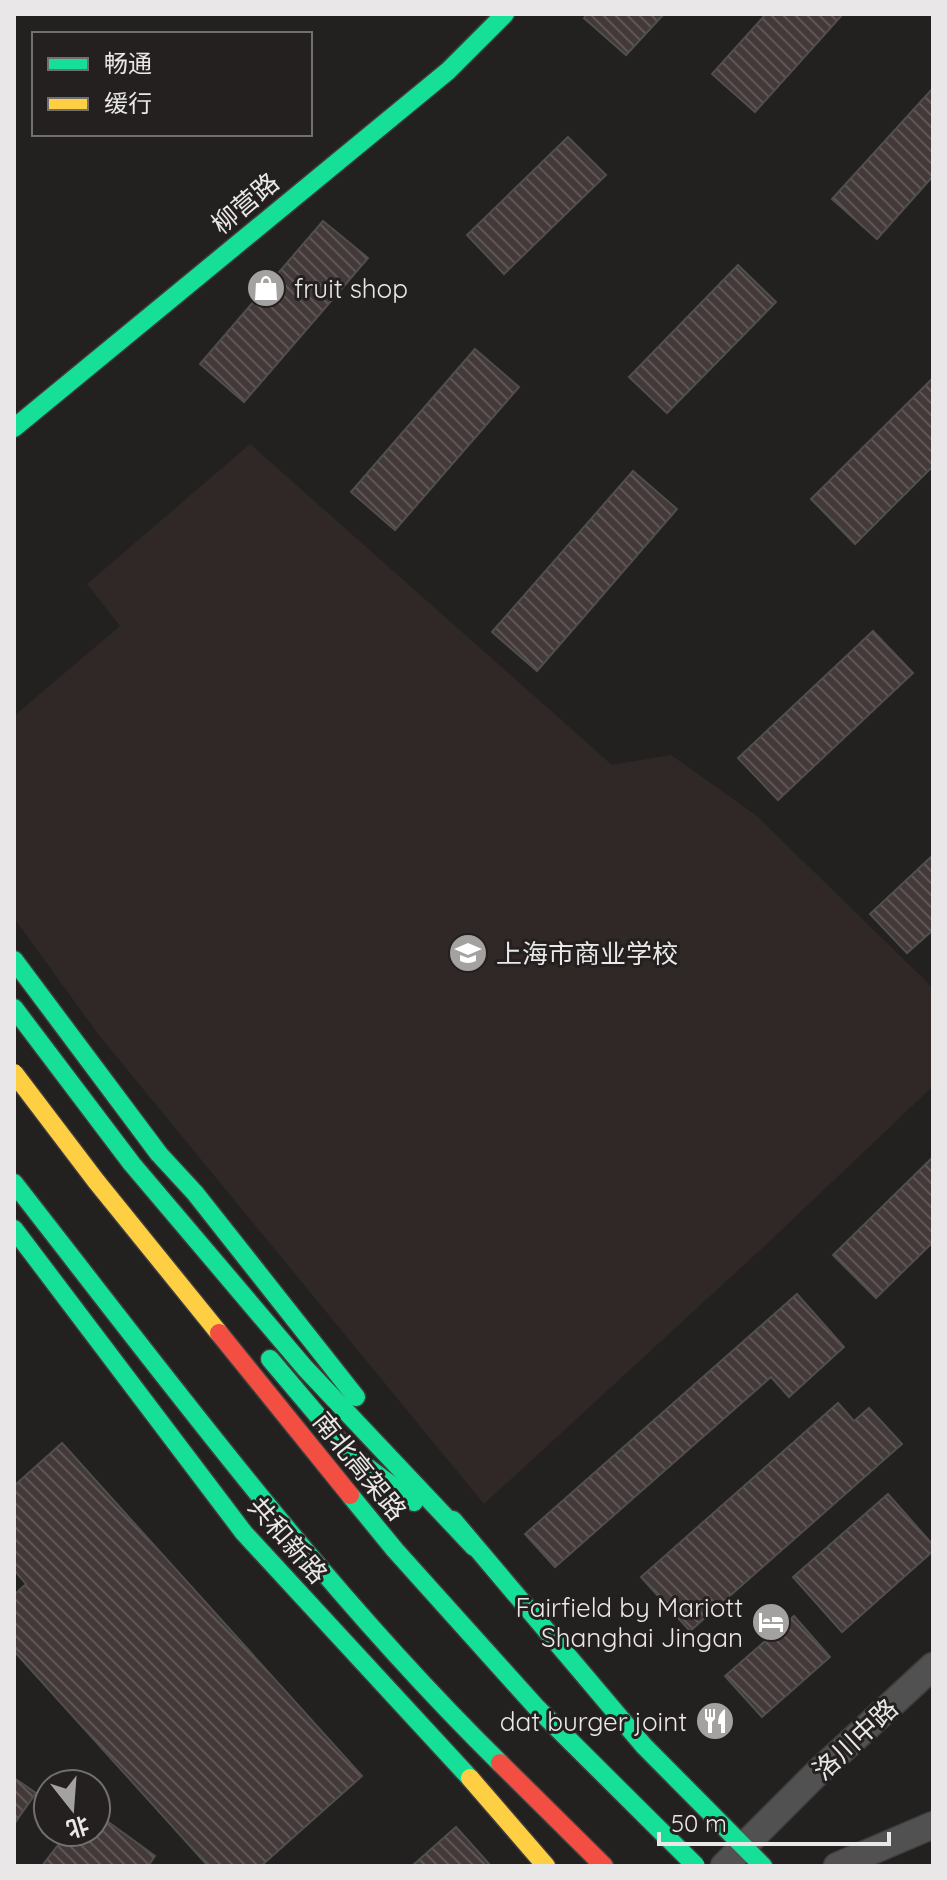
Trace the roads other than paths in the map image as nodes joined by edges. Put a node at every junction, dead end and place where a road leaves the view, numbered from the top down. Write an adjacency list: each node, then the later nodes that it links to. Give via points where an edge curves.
1 (505, 14): 2 (main road, 柳营路, via 448,71)
2 (14, 428)
3 (14, 960): 11 (main road, via 159,1154)
4 (14, 1008): 11 (main road, via 132,1164 305,1368)
5 (14, 1035): 9 (main road)
6 (14, 1073): 17 (main road, 南北高架路, bridge, via 395,1550 537,1708)
7 (14, 1183): 16 (main road, via 239,1471 365,1622)
8 (14, 1229): 15 (main road, 共和新路, via 244,1533)
9 (177, 1246)
10 (254, 1340): 11 (main road, via 351,1455)
11 (474, 1547): 14 (main road, via 644,1746)
12 (933, 1666): 14 (street, 洛川中路)
13 (933, 1825): 20 (street)
14 (744, 1846): 18 (street, 洛川中路); 19 (main road)
15 (546, 1866)
16 (604, 1866)
17 (696, 1866)
18 (724, 1866)
19 (763, 1866)
20 (837, 1866)

